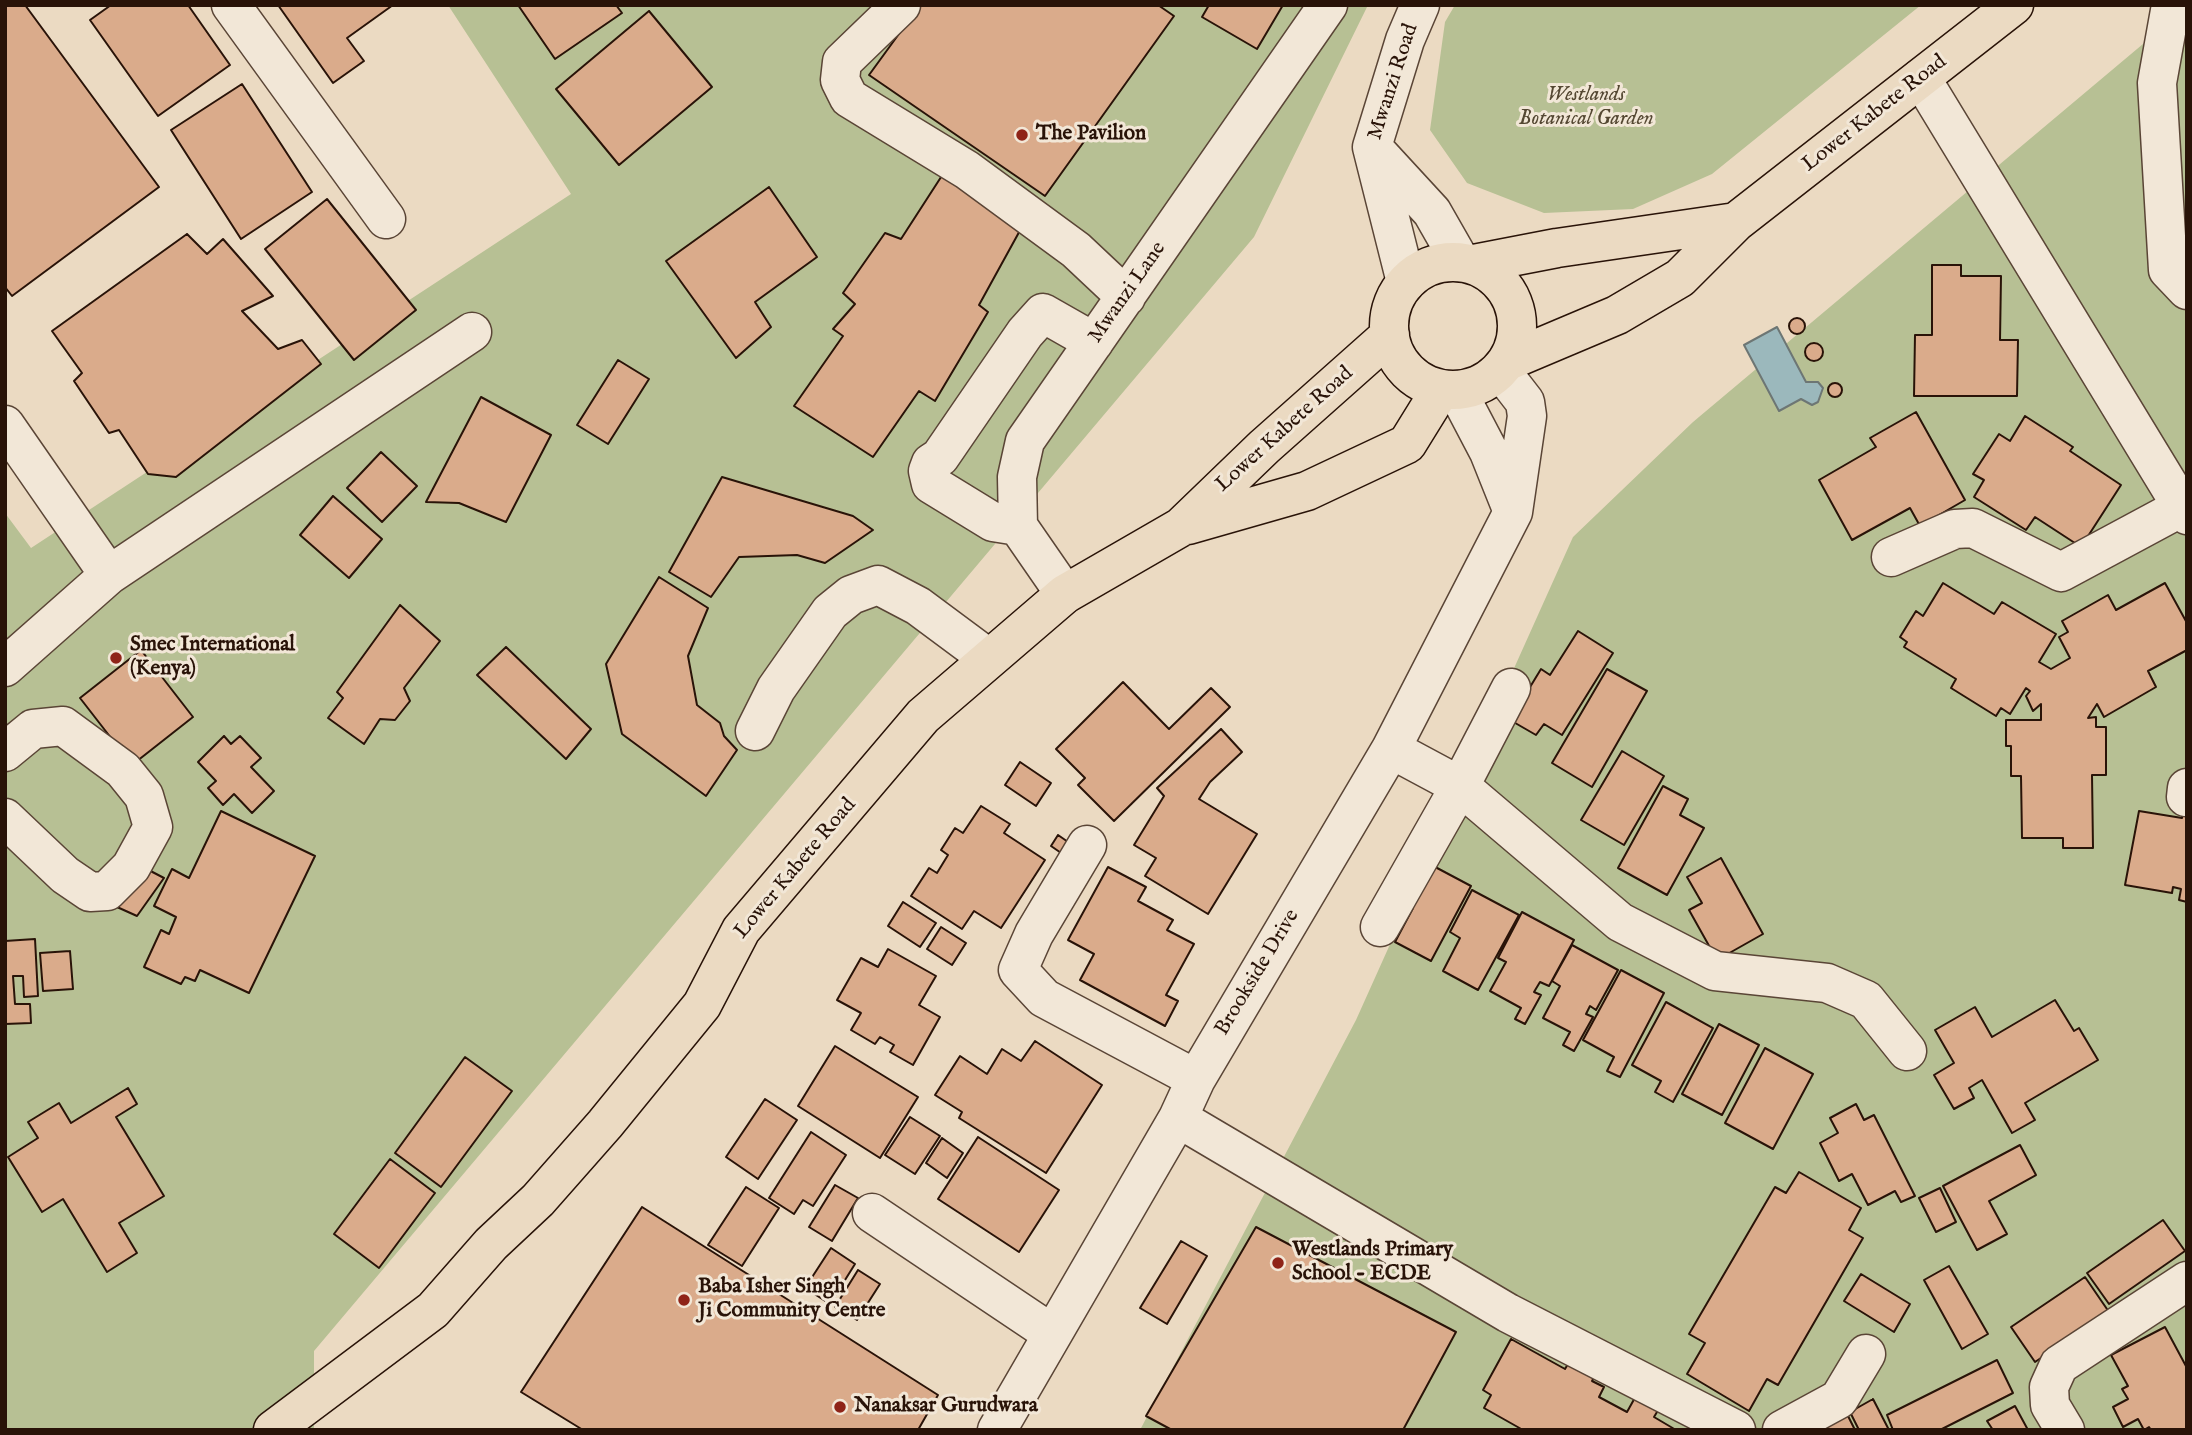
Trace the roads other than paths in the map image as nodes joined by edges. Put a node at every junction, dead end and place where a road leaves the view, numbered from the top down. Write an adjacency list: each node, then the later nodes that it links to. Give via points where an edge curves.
1 (231, 5): 9 (street)
2 (901, 5): 14 (street, via 842,62 840,80 849,98 967,170 1076,250)
3 (1328, 5): 14 (street, Mwanzi Lane)
4 (1420, 5): 8 (street, Mwanzi Road)
5 (2014, 5): 7 (main road, Lower Kabete Road)
6 (2171, 5): 13 (street, via 2157,83 2168,270)
7 (1921, 78): 10 (main road, Lower Kabete Road); 21 (street)
8 (1372, 147): 11 (street, via 1432,212); 12 (street, Mwanzi Road)
9 (386, 219)
10 (1736, 222): 11 (main road, Lower Kabete Road); 18 (main road, Lower Kabete Road, via 1680,278 1617,315)
11 (1467, 263): 12 (main road, via 1440,263); 18 (main road, via 1495,276 1510,294 1518,316 1517,340)
12 (1406, 282): 16 (main road, via 1394,303)
13 (2187, 290)
14 (1126, 297): 17 (street, Mwanzi Lane)
15 (472, 331): 26 (street)
16 (1390, 335): 19 (main road, via 1397,357 1412,376); 24 (main road, Lower Kabete Road)
17 (1094, 342): 23 (street, Mwanzi Lane, via 1025,441 1017,477); 23 (street, via 1043,313 940,457 931,463 931,484 993,522)
18 (1504, 366): 19 (main road, via 1480,385); 22 (street, Brookside Drive, via 1525,402 1527,416)
19 (1449, 390): 22 (street, via 1489,452); 24 (main road, Lower Kabete Road, via 1407,444 1307,491)
20 (5, 425): 26 (street)
21 (2185, 511): 25 (street, via 2061,572 1973,528 1955,529)
22 (1513, 512): 32 (street, Brookside Drive)
23 (1018, 526): 27 (street)
24 (1181, 527): 27 (main road, Lower Kabete Road)
25 (1891, 558)
26 (109, 575): 29 (street)
27 (1065, 594): 28 (main road, Lower Kabete Road)
28 (988, 658): 31 (street, via 918,606 878,585 851,595 830,612 776,689); 47 (main road, Lower Kabete Road, via 923,716 741,930 702,1005 538,1200 491,1244 433,1310)
29 (5, 667)
30 (1511, 688): 34 (street)
31 (755, 731)
32 (1391, 749): 34 (street); 41 (street, Brookside Drive)
33 (5, 752): 37 (street, via 33,729 63,726 123,770 144,796 153,827 131,866 107,891 90,892 65,875)
34 (1460, 786): 39 (street); 40 (street, via 1620,922 1715,971 1826,983 1866,1000)
35 (2187, 788): 36 (street)
36 (2186, 797)
37 (5, 818)
38 (1087, 845): 41 (street, via 1018,970 1044,998)
39 (1380, 927)
40 (1907, 1051)
41 (1196, 1079): 42 (street, Brookside Drive)
42 (1178, 1118): 45 (street, Brookside Drive); 49 (street, via 1508,1313)
43 (872, 1213): 45 (street)
44 (2187, 1281): 51 (street, via 2059,1365 2049,1387 2050,1405)
45 (1051, 1334): 48 (street, Brookside Drive)
46 (1866, 1354): 50 (street, via 1839,1399)
47 (273, 1430)
48 (997, 1430)
49 (1735, 1430)
50 (1782, 1430)
51 (2066, 1430)

